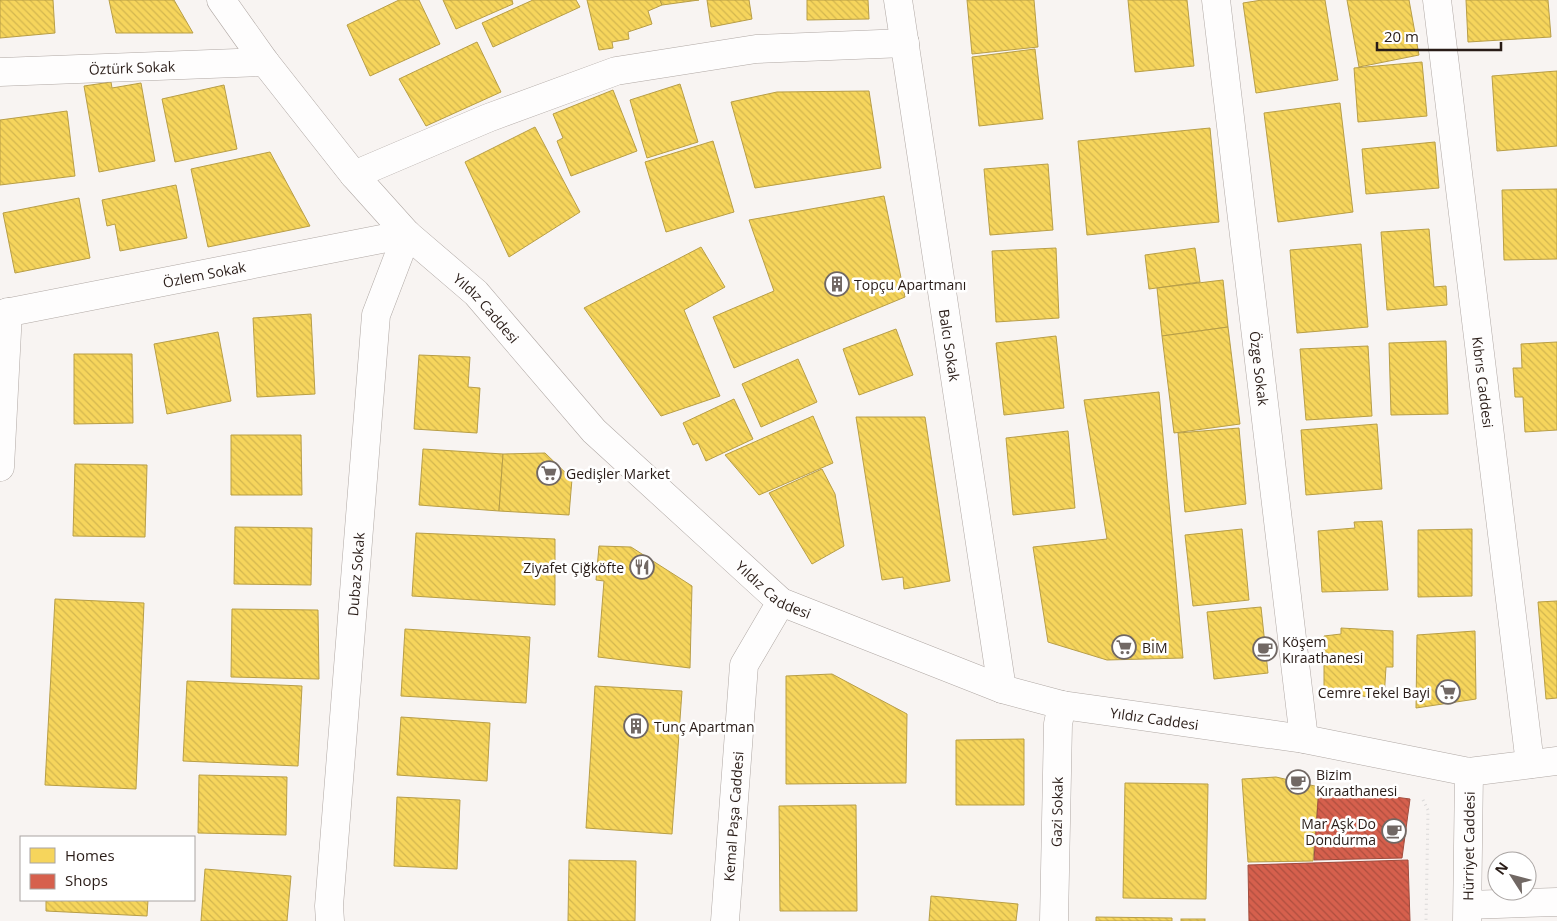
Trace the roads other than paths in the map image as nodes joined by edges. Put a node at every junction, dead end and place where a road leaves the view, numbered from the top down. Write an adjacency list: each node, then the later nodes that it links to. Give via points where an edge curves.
1 (221, 0): 6 (street, Yıldız Caddesi)
2 (898, 0): 5 (street, Balcı Sokak)
3 (1216, 0): 15 (street, Özge Sokak)
4 (1438, 0): 17 (street, Kıbrıs Caddesi)
5 (904, 43): 8 (street, via 756,49 616,72 488,118); 13 (street, Balcı Sokak)
6 (265, 62): 7 (street, Öztürk Sokak); 8 (street, Yıldız Caddesi)
7 (0, 72)
8 (354, 175): 9 (street, Yıldız Caddesi)
9 (407, 234): 10 (street, Özlem Sokak); 12 (street, Yıldız Caddesi, via 476,293 594,431); 21 (street, Dubaz Sokak, via 376,315)
10 (4, 313): 11 (street)
11 (0, 467)
12 (781, 602): 13 (street, Yıldız Caddesi); 22 (street, Kemal Paşa Caddesi, via 744,665)
13 (1002, 689): 14 (street, Yıldız Caddesi)
14 (1062, 705): 15 (street, Yıldız Caddesi); 23 (street, Gazi Sokak, via 1058,724)
15 (1304, 738): 18 (street, Yıldız Caddesi)
16 (1557, 761): 17 (street, Yıldız Caddesi)
17 (1530, 764): 18 (street, Yıldız Caddesi)
18 (1468, 772): 20 (street, Hürriyet Caddesi)
19 (1557, 902): 20 (street)
20 (1468, 913)
21 (330, 921)
22 (725, 921)
23 (1054, 921)

